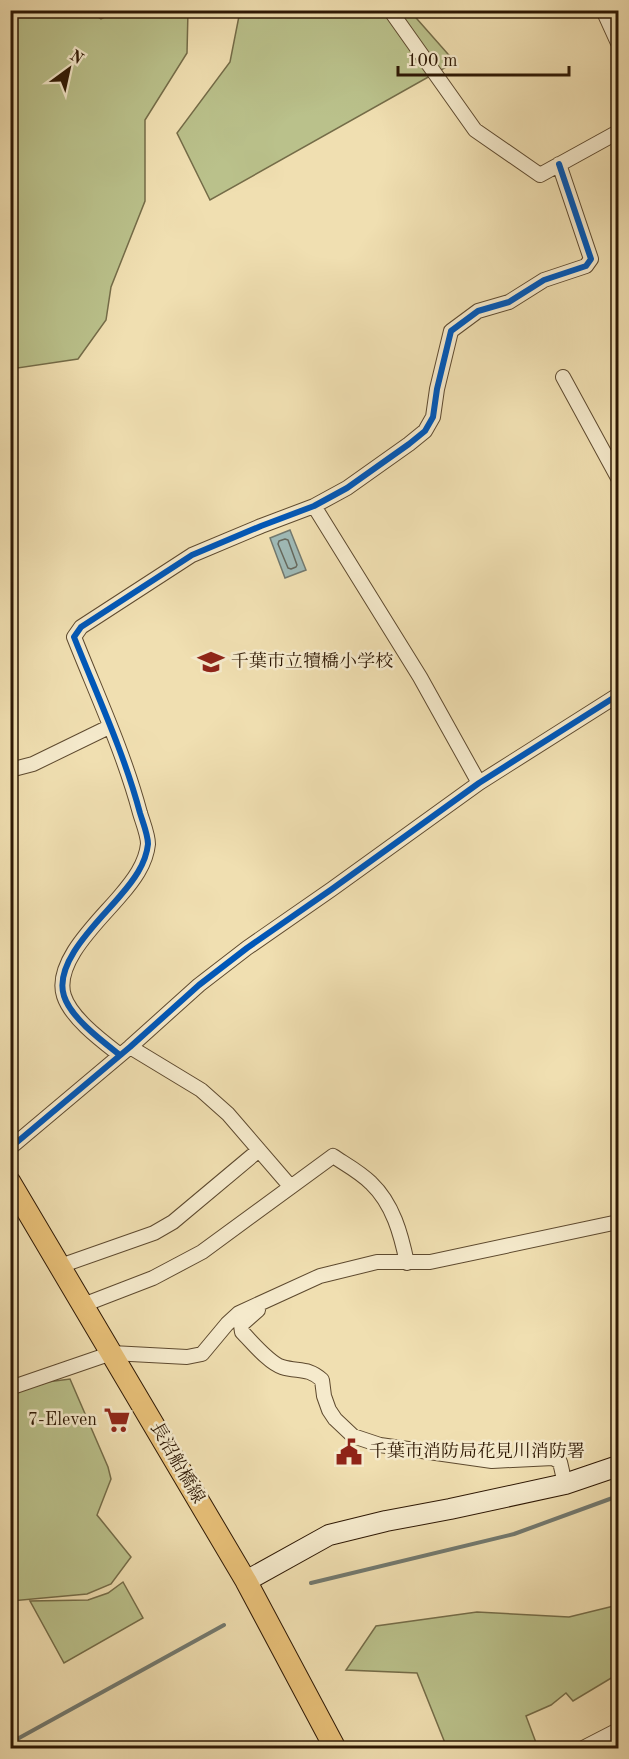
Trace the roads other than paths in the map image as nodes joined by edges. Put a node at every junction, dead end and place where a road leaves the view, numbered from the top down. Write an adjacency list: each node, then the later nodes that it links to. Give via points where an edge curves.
1 (390, 10): 5 (street, via 475,130 540,175)
2 (603, 10): 3 (street)
3 (618, 43)
4 (618, 132): 5 (street)
5 (559, 164): 8 (street, via 591,259 586,266 544,280 509,302 478,311 451,331 433,417 424,431 347,488)
6 (563, 377): 7 (street)
7 (618, 478)
8 (314, 506): 10 (street, via 192,555 81,627 74,637); 12 (street, via 420,677)
9 (618, 695): 12 (street)
10 (109, 727): 11 (street, via 33,764); 13 (street, via 134,790 148,842 144,861 72,953 62,980 64,996 75,1014 103,1042)
11 (10, 770)
12 (479, 783): 13 (street, via 247,948)
13 (125, 1051): 14 (street); 15 (street, via 201,1090)
14 (10, 1148)
15 (259, 1150): 16 (street); 20 (street, via 173,1222 154,1233)
16 (290, 1186): 19 (street, via 333,1156 381,1194 392,1212); 22 (street, via 202,1252 153,1278)
17 (12, 1188): 20 (main road, 長沼船橋線)
18 (618, 1222): 19 (street, via 430,1262)
19 (407, 1263): 21 (street, via 377,1262 349,1268)
20 (60, 1266): 22 (main road, 長沼船橋線)
21 (274, 1297): 23 (street, via 239,1313 202,1354 187,1357); 26 (street, via 240,1325 242,1332 280,1367 314,1372 322,1380 328,1410 353,1436 380,1445 492,1461 553,1458 560,1462)
22 (83, 1305): 23 (main road, 長沼船橋線)
23 (112, 1353): 24 (street); 27 (main road, 長沼船橋線)
24 (10, 1388)
25 (618, 1466): 26 (street)
26 (565, 1484): 27 (street, via 329,1535)
27 (246, 1581): 29 (main road, 長沼船橋線)
28 (618, 1730): 30 (street)
29 (335, 1749)
30 (583, 1749)

